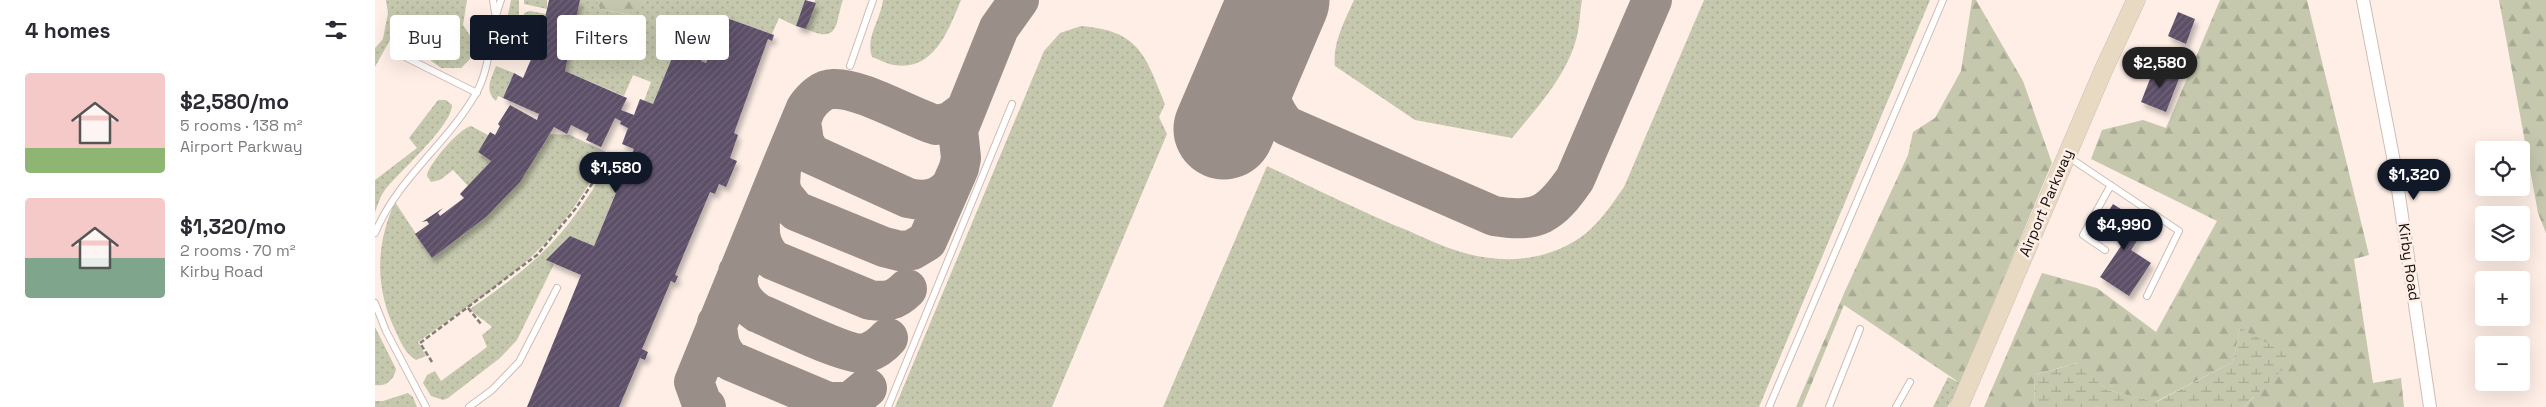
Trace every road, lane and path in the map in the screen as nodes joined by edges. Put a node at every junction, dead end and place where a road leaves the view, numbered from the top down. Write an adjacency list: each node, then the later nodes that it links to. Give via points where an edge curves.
1 (493, 0): 7 (lane)
2 (501, 0): 7 (lane)
3 (873, 0): 9 (lane)
4 (1943, 0): 28 (lane)
5 (2136, 0): 13 (main road, Airport Parkway)
6 (2363, 0): 32 (street, Kirby Road, via 2394,162)
7 (495, 14): 10 (lane, via 487,63)
8 (411, 60): 10 (lane)
9 (850, 66)
10 (477, 93): 15 (lane, via 458,121 399,188)
11 (1012, 104): 27 (lane)
12 (611, 155): 20 (path, via 576,208 542,250)
13 (2066, 155): 14 (lane); 31 (main road, Airport Parkway)
14 (2111, 185): 16 (lane, via 2083,235); 18 (lane, via 2179,232)
15 (375, 233)
16 (2105, 250)
17 (557, 288): 26 (lane, via 519,362 492,390)
18 (2147, 296)
19 (375, 303): 25 (lane)
20 (468, 308): 21 (path); 23 (path, via 420,344)
21 (481, 324)
22 (1860, 330): 29 (lane)
23 (432, 362)
24 (1910, 382): 30 (lane)
25 (426, 407)
26 (469, 407)
27 (888, 407)
28 (1769, 407)
29 (1829, 407)
30 (1896, 407)
31 (1959, 407)
32 (2430, 407)

